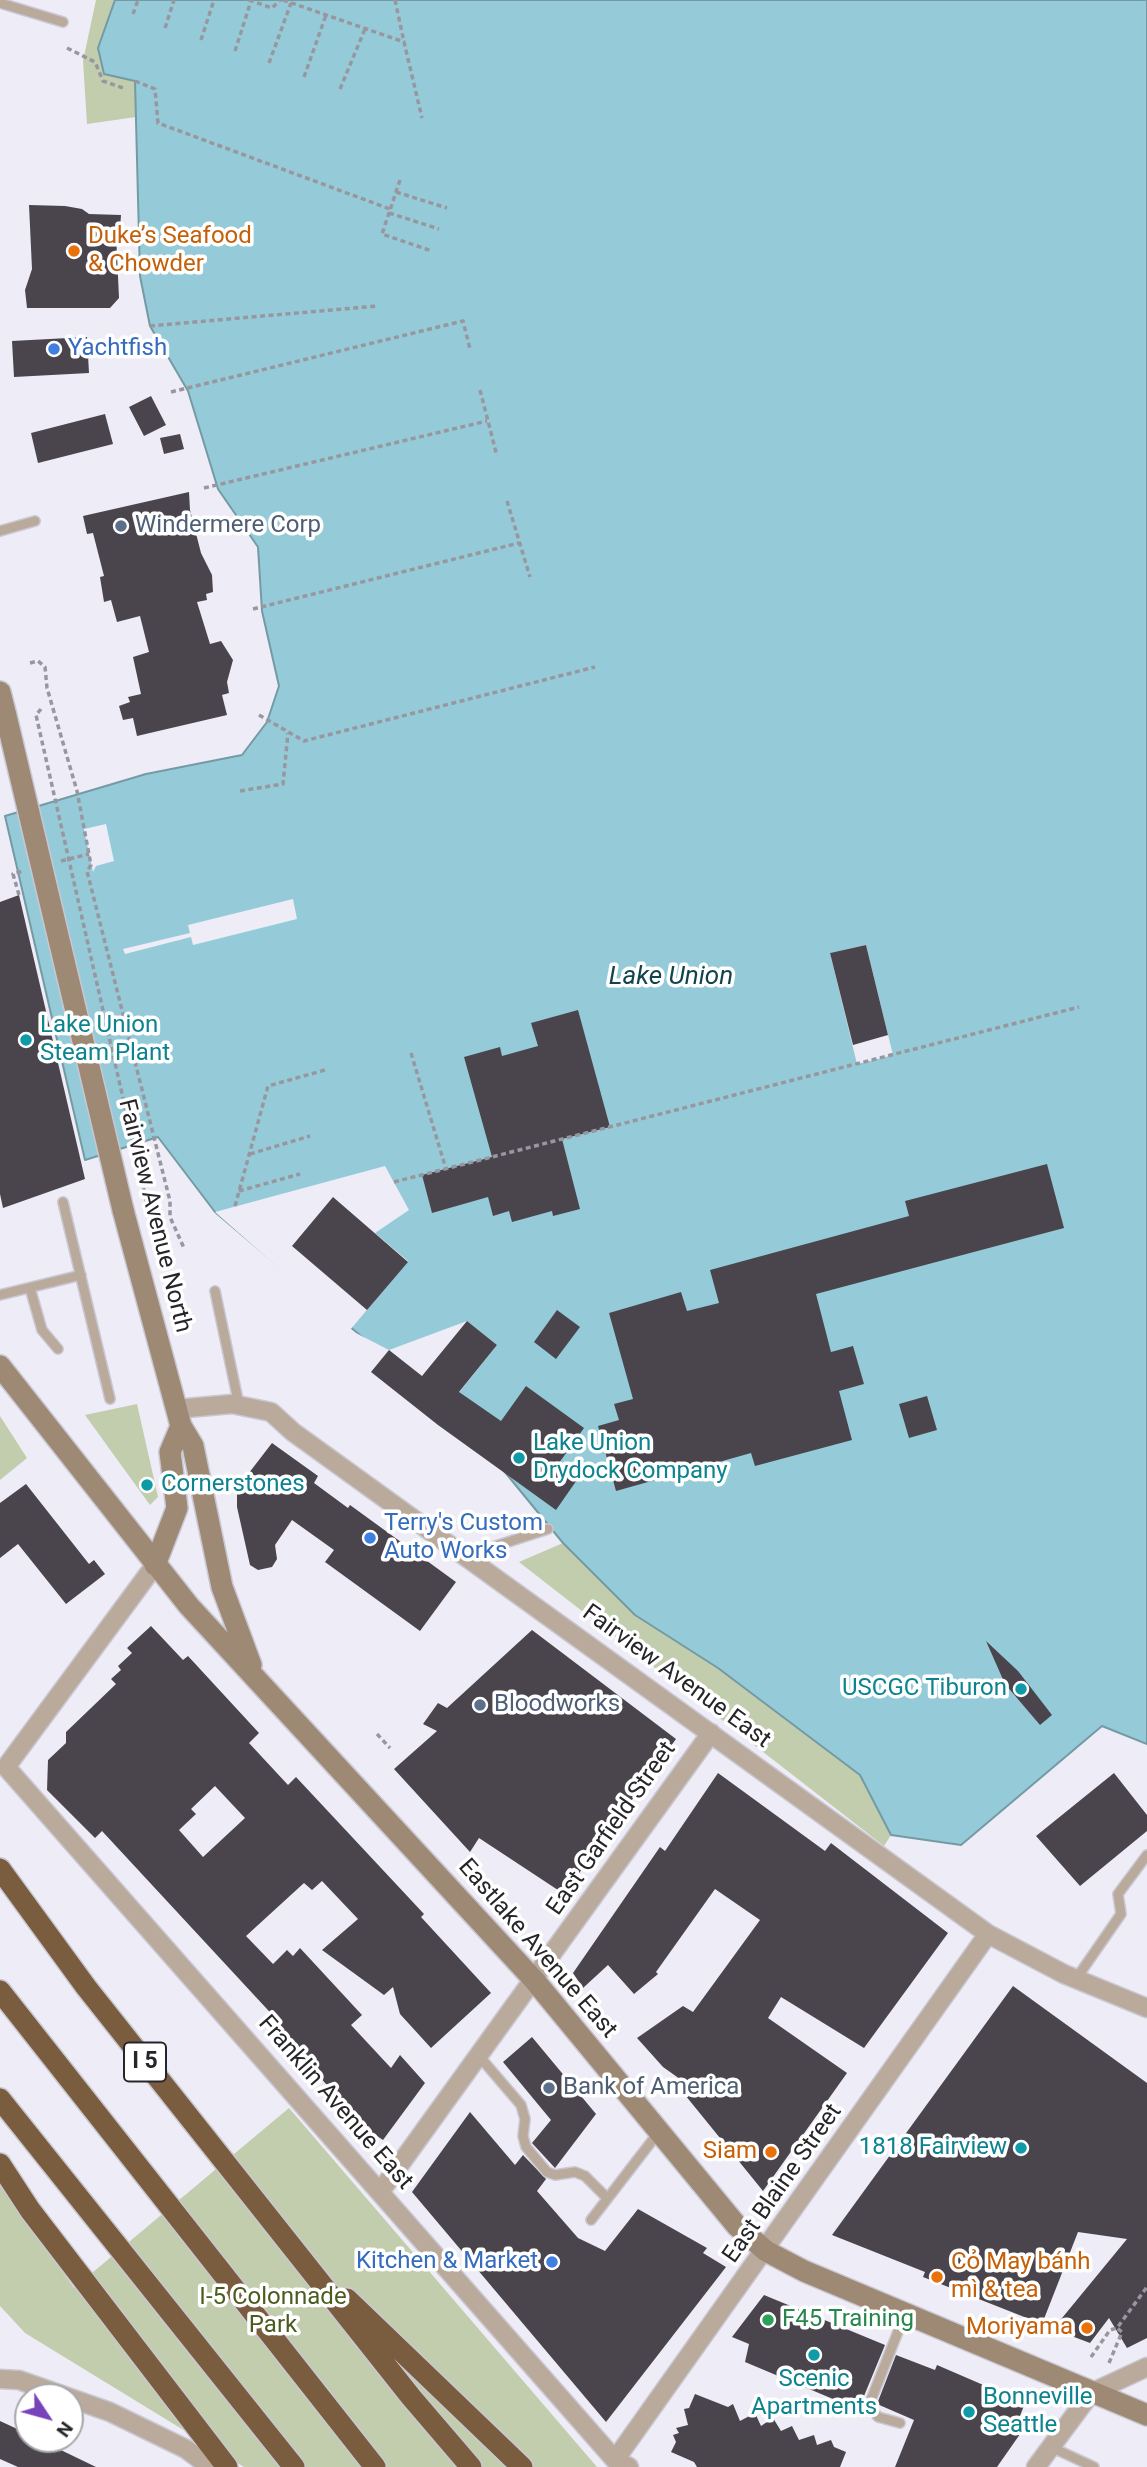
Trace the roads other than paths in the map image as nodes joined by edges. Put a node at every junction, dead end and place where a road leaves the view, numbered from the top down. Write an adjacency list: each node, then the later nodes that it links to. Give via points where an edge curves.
1 (0, 3): 2 (lane)
2 (63, 22)
3 (35, 521): 4 (lane)
4 (0, 531)
5 (0, 692): 15 (main road, Fairview Avenue North, bridge, via 123,1210)
6 (63, 1202): 7 (lane)
7 (81, 1275): 8 (lane); 13 (lane)
8 (30, 1288): 10 (lane); 11 (lane, via 42,1330)
9 (215, 1291): 14 (lane)
10 (0, 1295)
11 (58, 1349)
12 (0, 1366): 18 (main road, Eastlake Avenue East)
13 (110, 1399)
14 (239, 1405): 15 (street, Fairview Avenue East); 17 (street, Fairview Avenue East, via 271,1412)
15 (178, 1418): 18 (main road, via 170,1452 177,1508); 19 (main road, Fairview Avenue North, via 193,1446 222,1587)
16 (548, 1529): 17 (lane)
17 (468, 1555): 20 (street, Fairview Avenue East)
18 (155, 1565): 19 (main road, Eastlake Avenue East); 32 (street, Franklin Avenue East, via 6,1767)
19 (261, 1684): 25 (main road, Eastlake Avenue East)
20 (711, 1733): 23 (street, Fairview Avenue East); 25 (street, East Garfield Street)
21 (1147, 1855): 24 (lane, via 1118,1895 1121,1914)
22 (0, 1869): 35 (highway, I 5, via 63,1958)
23 (988, 1934): 24 (street, Fairview Avenue East); 36 (street, East Blaine Street)
24 (1076, 1979): 27 (street, Fairview Avenue East)
25 (535, 1981): 28 (street, East Garfield Street); 30 (main road, Eastlake Avenue East)
26 (0, 1991): 48 (highway)
27 (1147, 2008)
28 (479, 2056): 32 (street, East Garfield Street); 33 (lane, via 521,2105 526,2147 547,2172 585,2176)
29 (0, 2099): 47 (highway)
30 (659, 2131): 33 (lane); 36 (main road, Eastlake Avenue East, via 737,2226)
31 (0, 2164): 46 (highway, via 30,2210)
32 (380, 2192): 44 (street, Franklin Avenue East)
33 (607, 2198): 34 (lane)
34 (591, 2220)
35 (295, 2251): 49 (highway, I 5); 50 (highway)
36 (766, 2251): 37 (main road, Eastlake Avenue East); 44 (street, East Blaine Street)
37 (905, 2314): 40 (main road, Eastlake Avenue East); 42 (lane, via 869,2405 878,2417)
38 (1147, 2367): 40 (street)
39 (0, 2379): 45 (street, via 30,2383 110,2412 186,2449)
40 (1091, 2393): 41 (main road, Eastlake Avenue East); 43 (street)
41 (1147, 2415)
42 (900, 2423)
43 (1051, 2447): 51 (street); 52 (lane)
44 (622, 2464)
45 (210, 2467)
46 (227, 2467)
47 (294, 2467)
48 (374, 2467)
49 (471, 2467)
50 (522, 2467)
51 (1036, 2467)
52 (1094, 2467)

